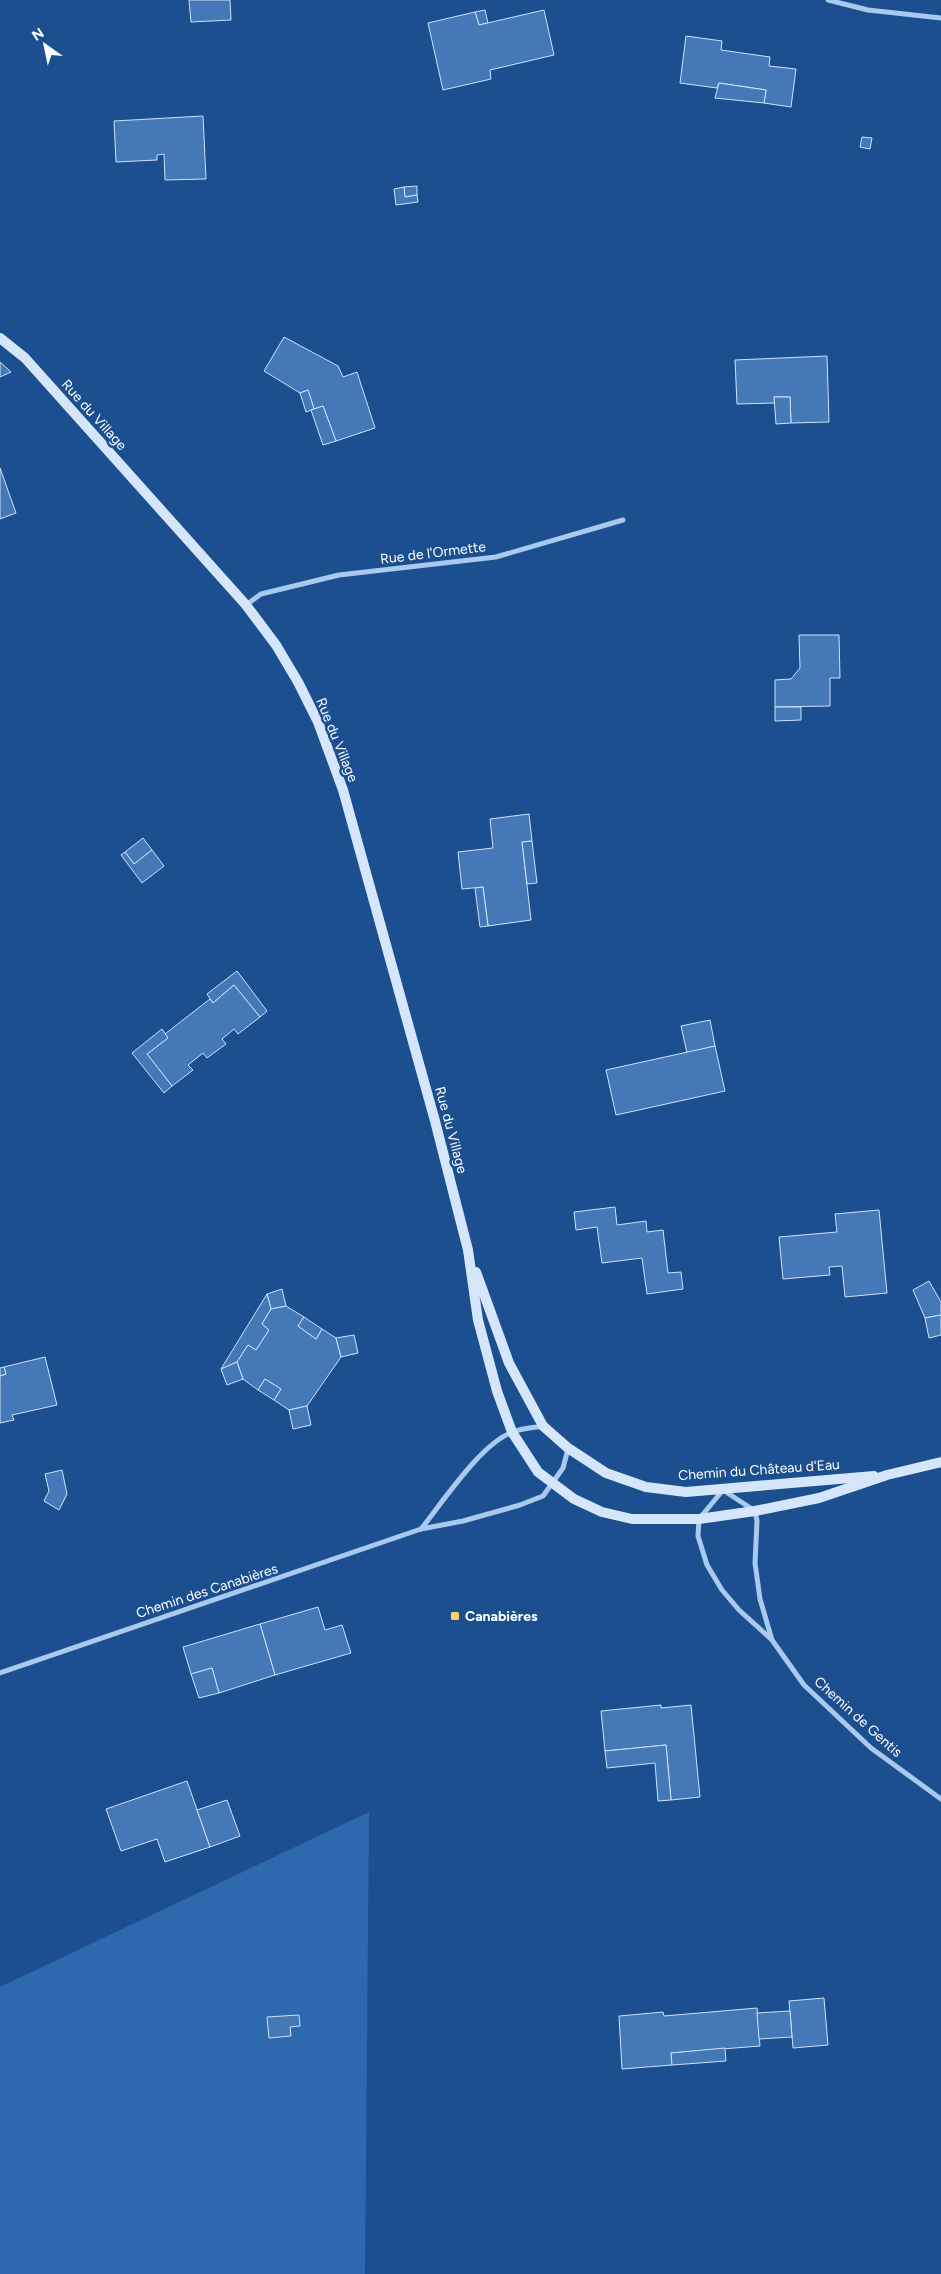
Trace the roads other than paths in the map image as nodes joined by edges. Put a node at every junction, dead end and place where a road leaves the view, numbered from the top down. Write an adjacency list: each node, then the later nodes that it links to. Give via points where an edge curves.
1 (828, 0): 2 (street, via 868,10)
2 (941, 18)
3 (0, 338): 5 (street, Rue du Village, via 25,358)
4 (623, 520): 5 (street, Rue de l'Ormette, via 496,557 339,575 261,594)
5 (246, 605): 6 (street, Rue du Village, via 298,682 318,722 343,790)
6 (468, 1250): 7 (street, Rue du Village, via 509,1363); 8 (street, Rue du Village, via 478,1320)
7 (543, 1426): 8 (street); 9 (street, Rue du Village)
8 (512, 1432): 11 (street, Rue du Village); 18 (street, via 492,1445 474,1463)
9 (556, 1438): 10 (street, Chemin du Château d'Eau)
10 (568, 1448): 14 (street, Chemin des Canabières, via 563,1468); 15 (street, Chemin du Château d'Eau, via 606,1473 646,1487 686,1492)
11 (527, 1457): 14 (street, Chemin du Château d'Eau)
12 (941, 1462): 13 (street, Chemin du Château d'Eau)
13 (888, 1475): 15 (street, Chemin du Château d'Eau); 16 (street, Chemin du Château d'Eau, via 819,1498)
14 (553, 1484): 17 (street, Chemin du Château d'Eau, via 574,1499 602,1512 632,1519); 18 (street, Chemin des Canabières, via 543,1496 520,1505)
15 (723, 1490): 16 (street); 17 (street)
16 (754, 1512): 17 (street, Chemin du Château d'Eau); 19 (street, Chemin de Gentis, via 757,1521 755,1563 760,1599)
17 (699, 1519): 19 (street, Chemin de Gentis, via 698,1536 707,1564 722,1590)
18 (421, 1529): 20 (street, Chemin des Canabières)
19 (772, 1640): 21 (street, Chemin de Gentis, via 804,1685 871,1748)
20 (0, 1673)
21 (941, 1799)

